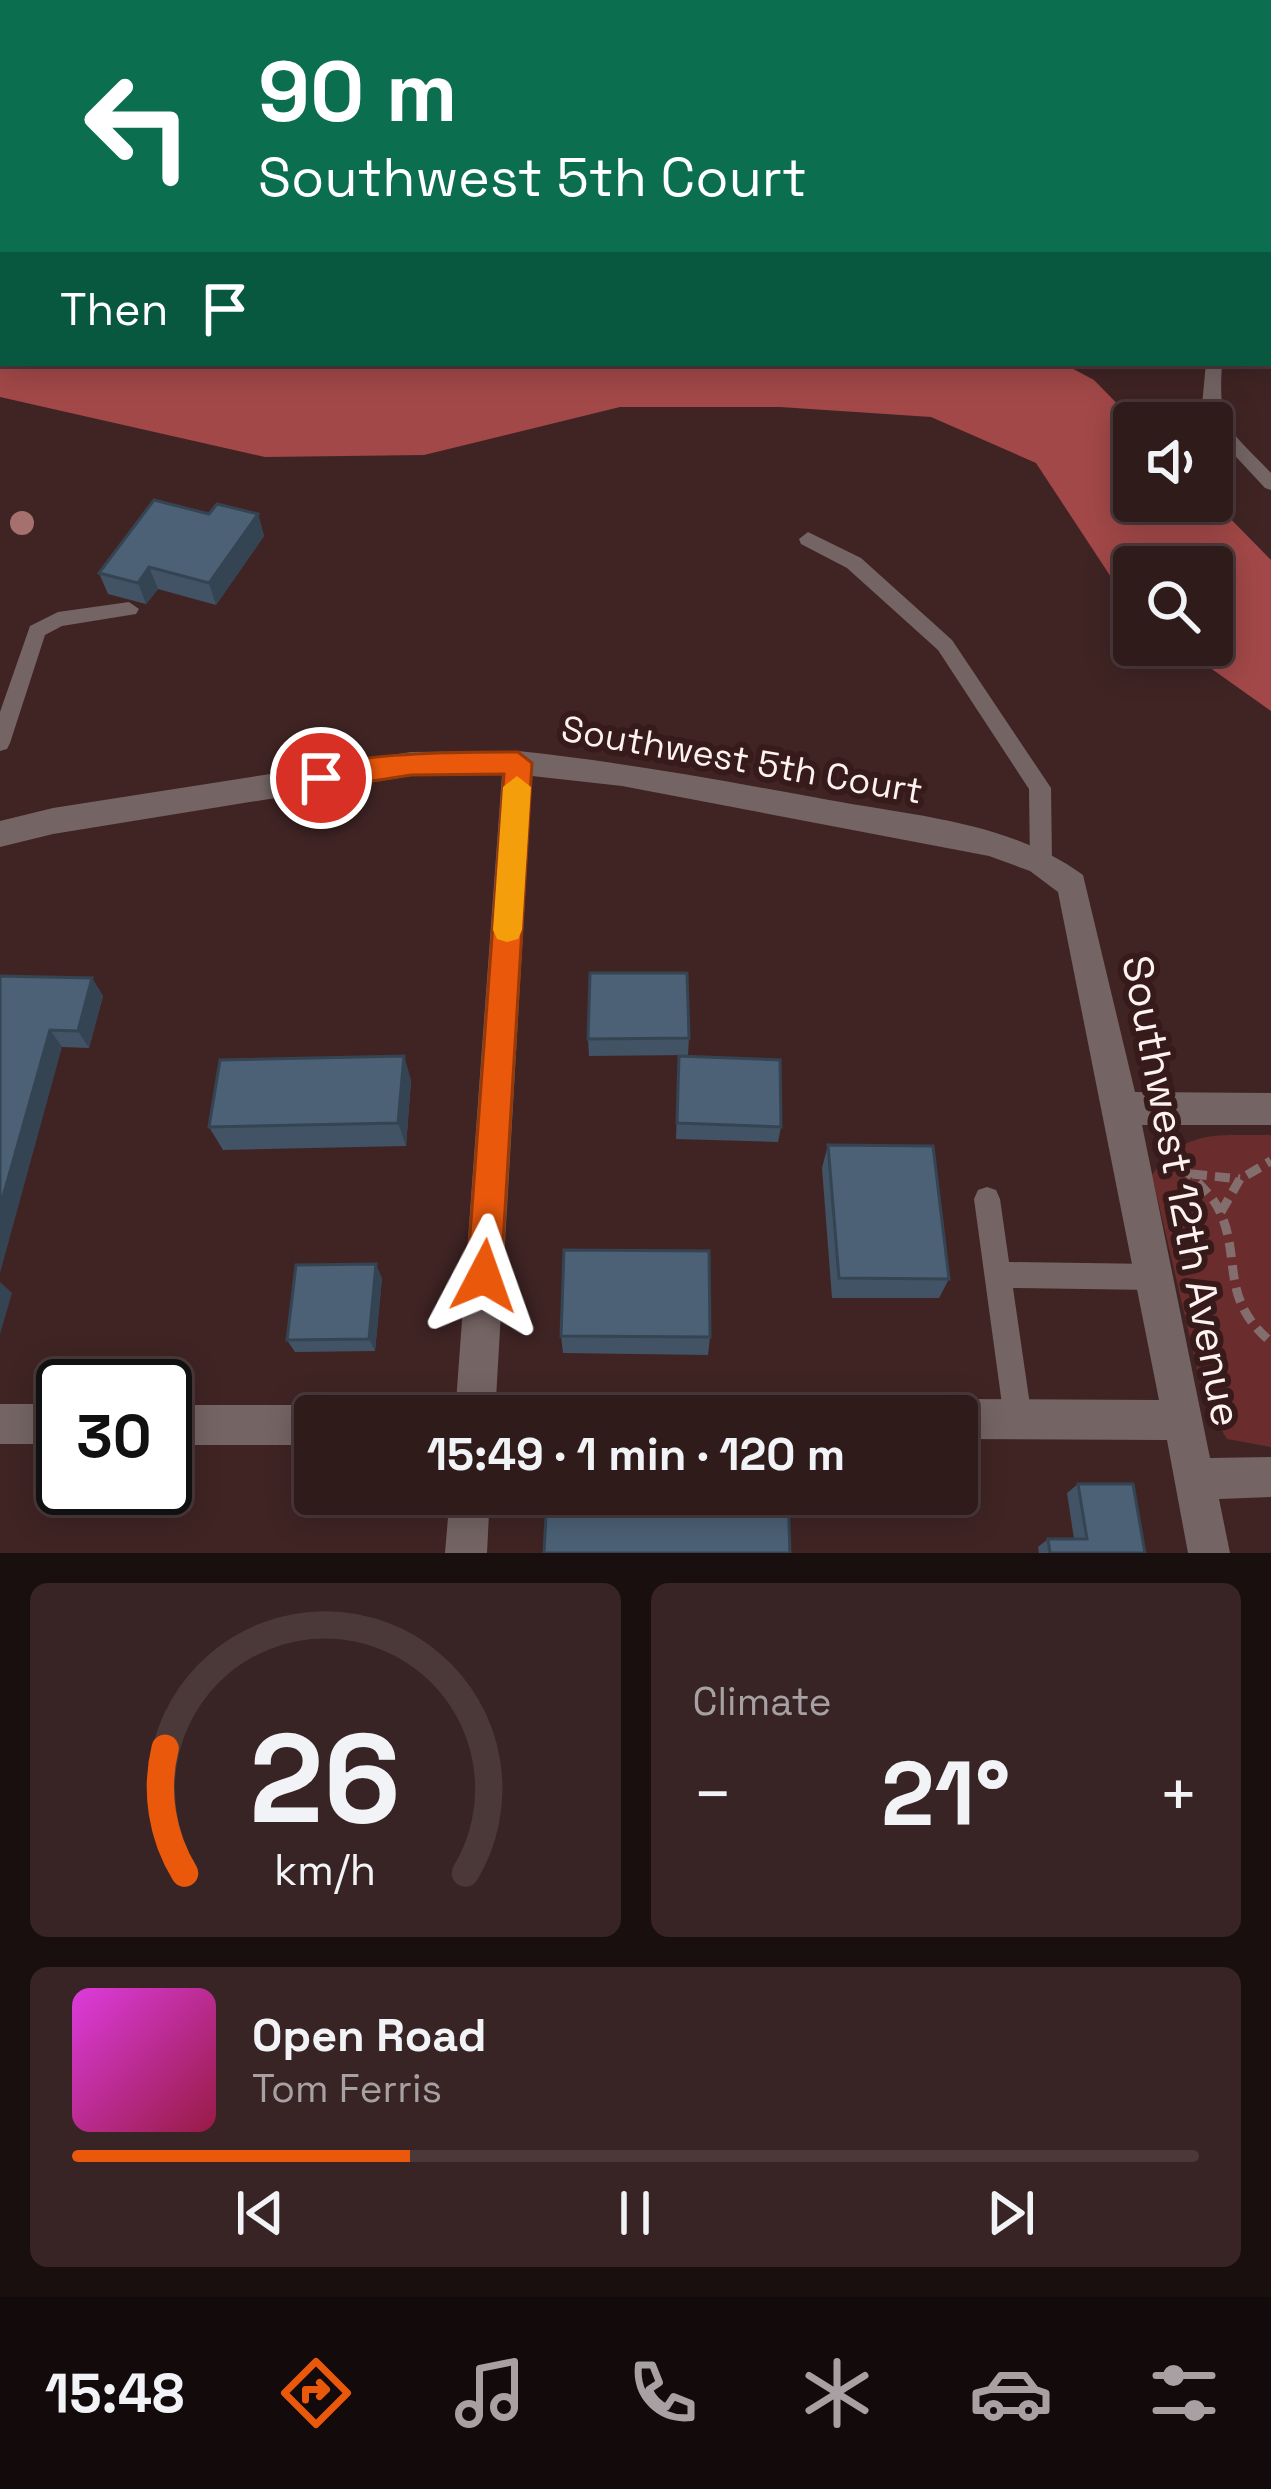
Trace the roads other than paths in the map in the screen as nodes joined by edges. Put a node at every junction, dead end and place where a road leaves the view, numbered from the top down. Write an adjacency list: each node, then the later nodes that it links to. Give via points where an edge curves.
1 (1214, 366): 2 (lane, via 1217,427)
2 (1271, 484)
3 (808, 539): 8 (lane, via 854,562 945,645 1040,788)
4 (129, 609): 5 (lane, via 37,631)
5 (0, 743)
6 (518, 763): 7 (street, Southwest 5th Court, via 411,764); 8 (street, Southwest 5th Court, via 622,774 991,843); 14 (street)
7 (0, 834)
8 (1041, 862): 9 (street, Southwest 12th Avenue, via 1072,885)
9 (1120, 1108): 10 (street); 13 (street, Southwest 12th Avenue)
10 (1271, 1109)
11 (987, 1199): 12 (lane)
12 (998, 1275): 13 (lane); 16 (lane)
13 (1153, 1277): 17 (street, Southwest 12th Avenue)
14 (476, 1395)
15 (978, 1419): 16 (street)
16 (1018, 1419): 17 (street)
17 (1183, 1420): 23 (street, Southwest 12th Avenue)
18 (0, 1424): 19 (street)
19 (36, 1424)
20 (192, 1425): 21 (street)
21 (294, 1425)
22 (1271, 1477): 23 (street)
23 (1194, 1479): 26 (street, Southwest 12th Avenue)
24 (469, 1515): 25 (street)
25 (466, 1553)
26 (1209, 1553)

